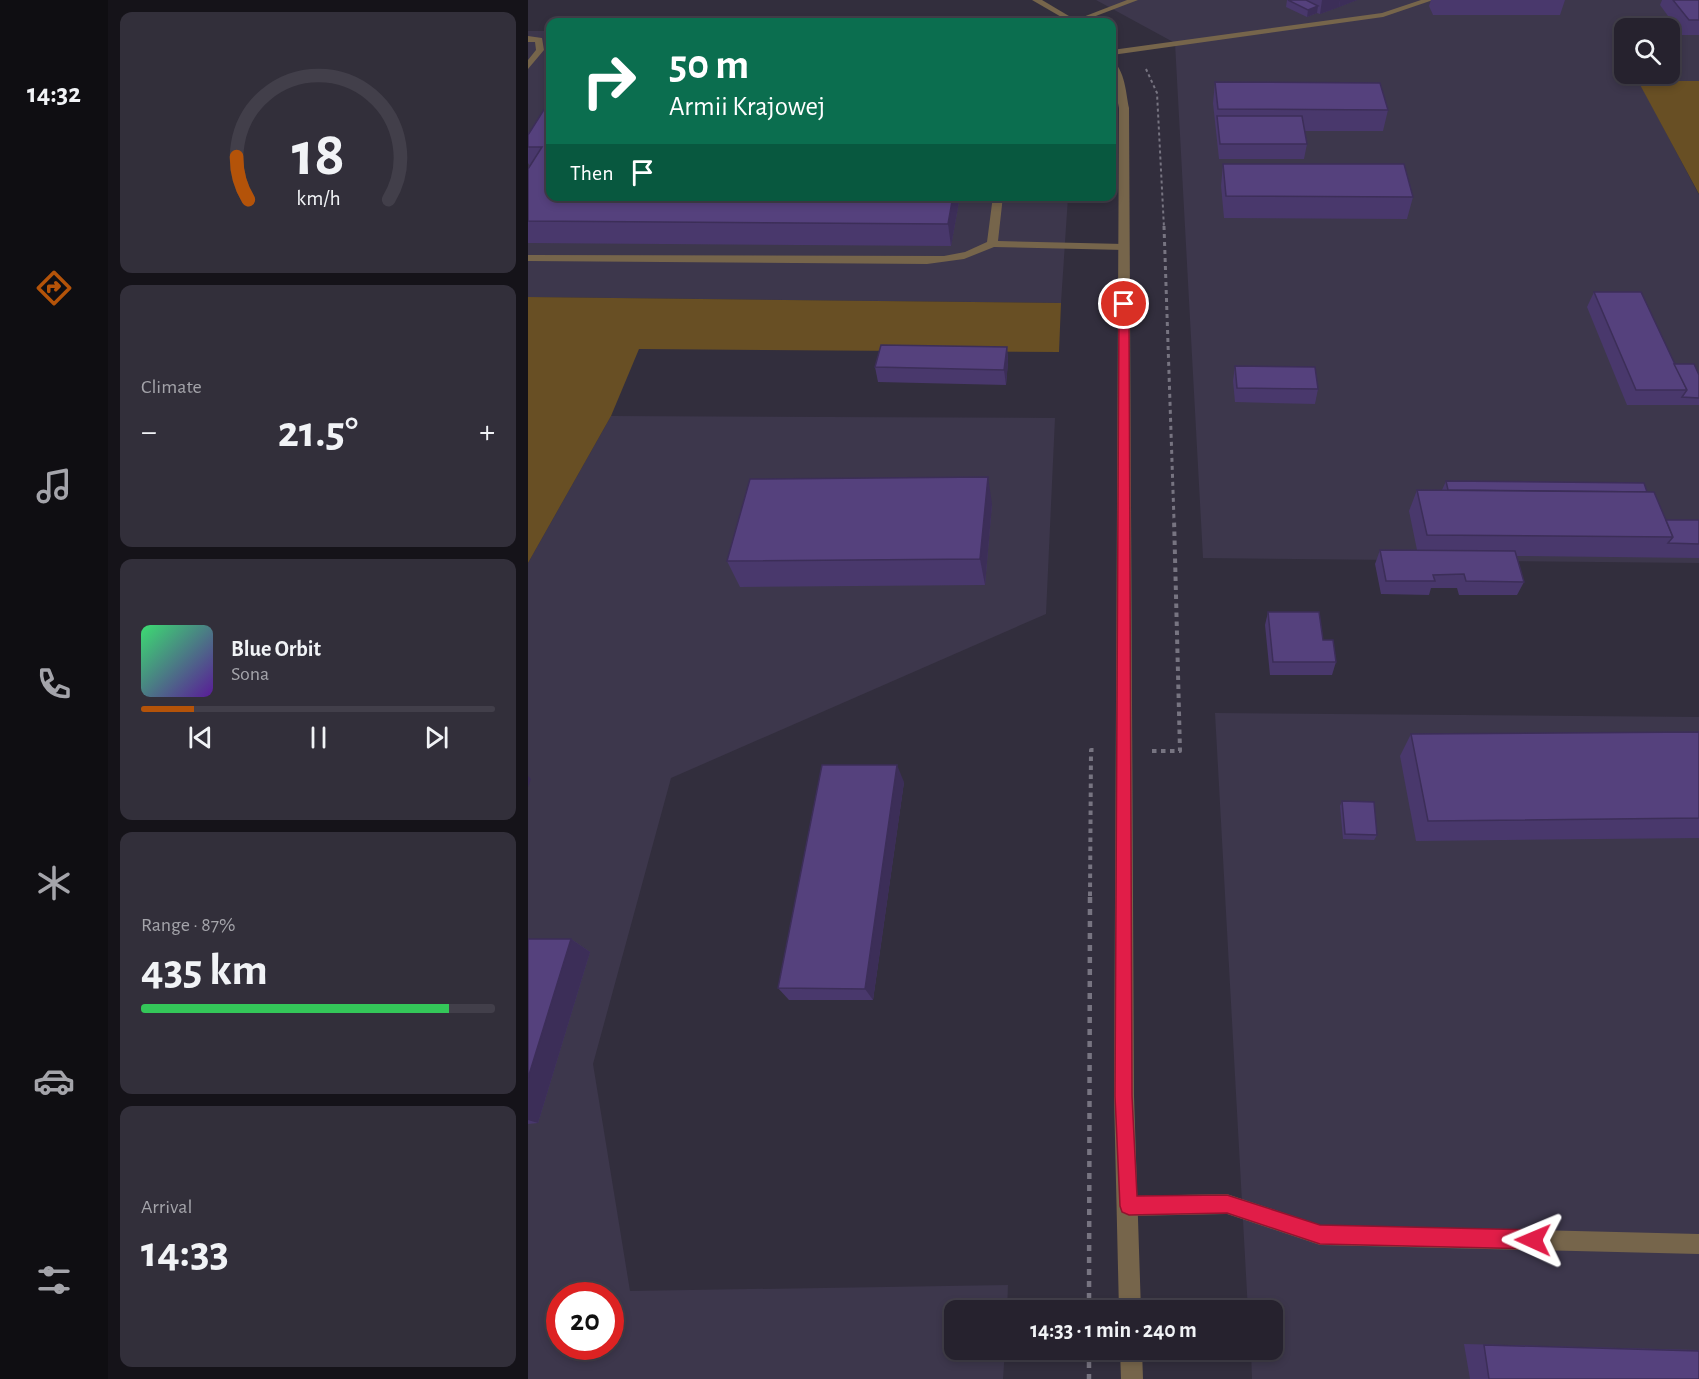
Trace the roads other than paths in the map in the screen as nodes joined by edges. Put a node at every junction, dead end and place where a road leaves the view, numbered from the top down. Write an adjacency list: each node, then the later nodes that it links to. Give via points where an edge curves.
1 (1036, 0): 4 (street)
2 (1134, 0): 5 (street)
3 (1429, 0): 7 (street, via 1360,19)
4 (1068, 18)
5 (1086, 18)
6 (528, 39): 8 (street, via 539,40 540,50)
7 (1116, 52)
8 (528, 66)
9 (1116, 73): 12 (street, via 1124,108)
10 (997, 201): 11 (street)
11 (992, 244): 12 (street); 13 (street, via 975,254 927,261)
12 (1124, 248): 14 (street, via 1124,1096)
13 (528, 258)
14 (1129, 1206): 15 (street, via 1227,1204 1320,1235); 16 (street)
15 (1699, 1244)
16 (1130, 1300)
17 (1131, 1360): 18 (street)
18 (1132, 1379)

